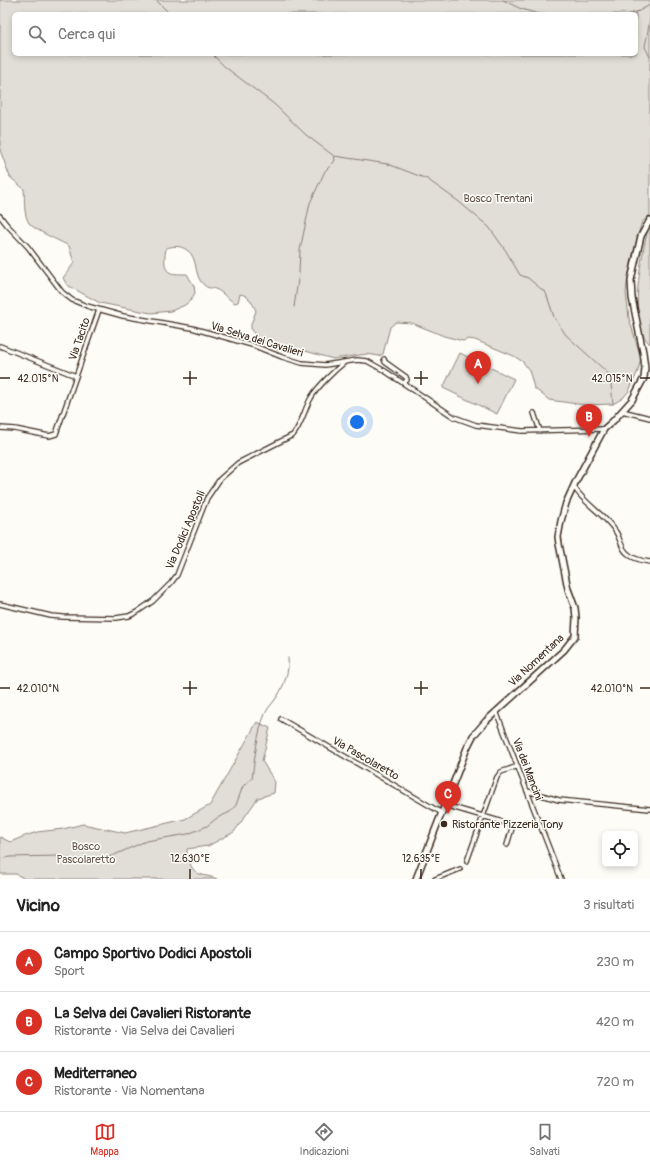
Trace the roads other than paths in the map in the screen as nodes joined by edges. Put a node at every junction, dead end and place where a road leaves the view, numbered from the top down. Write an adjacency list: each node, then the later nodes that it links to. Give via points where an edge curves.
1 (0, 216): 3 (street, Via Selva dei Cavalieri, via 64,294)
2 (650, 220): 9 (main road, Via Nomentana, via 641,236 631,280 645,373 639,389)
3 (99, 310): 6 (street, Via Selva dei Cavalieri, via 192,328 302,363 325,365); 7 (street, Via Tacito)
4 (0, 346): 7 (street)
5 (384, 359): 8 (street, via 406,377)
6 (346, 362): 8 (street, Via Selva dei Cavalieri, via 371,362); 17 (street, Via Dodici Apostoli, via 312,396 293,434 238,464 215,485 205,502 177,575 141,610 118,618 63,617)
7 (76, 376): 12 (street, Via Tacito, via 56,435)
8 (404, 383): 14 (street, Via Selva dei Cavalieri, via 465,422 515,431)
9 (622, 411): 11 (street); 13 (main road, Via Nomentana)
10 (534, 413): 14 (street)
11 (650, 418)
12 (0, 428)
13 (604, 429): 14 (street, Via Selva dei Cavalieri); 15 (main road, Via Nomentana)
14 (540, 431)
15 (574, 487): 16 (street, via 580,497 612,526 627,554); 18 (main road, Via Nomentana, via 562,516 558,537 566,582 575,608 575,636 564,650)
16 (650, 562)
17 (0, 604)
18 (496, 710): 20 (street, Via dei Mancini); 22 (main road, Via Nomentana, via 468,744)
19 (281, 719): 24 (street, Via Pascolaretto)
20 (518, 766): 21 (street, Via dei Mancini); 25 (street, via 498,775)
21 (527, 792): 23 (street, via 559,800); 31 (street, Via dei Mancini)
22 (445, 805): 24 (main road, Via Nomentana); 25 (street)
23 (650, 809)
24 (442, 814): 29 (main road, Via Nomentana)
25 (484, 816): 26 (street, via 513,825); 27 (street)
26 (507, 845)
27 (467, 861)
28 (460, 869): 30 (street)
29 (416, 879)
30 (435, 879)
31 (561, 879)

